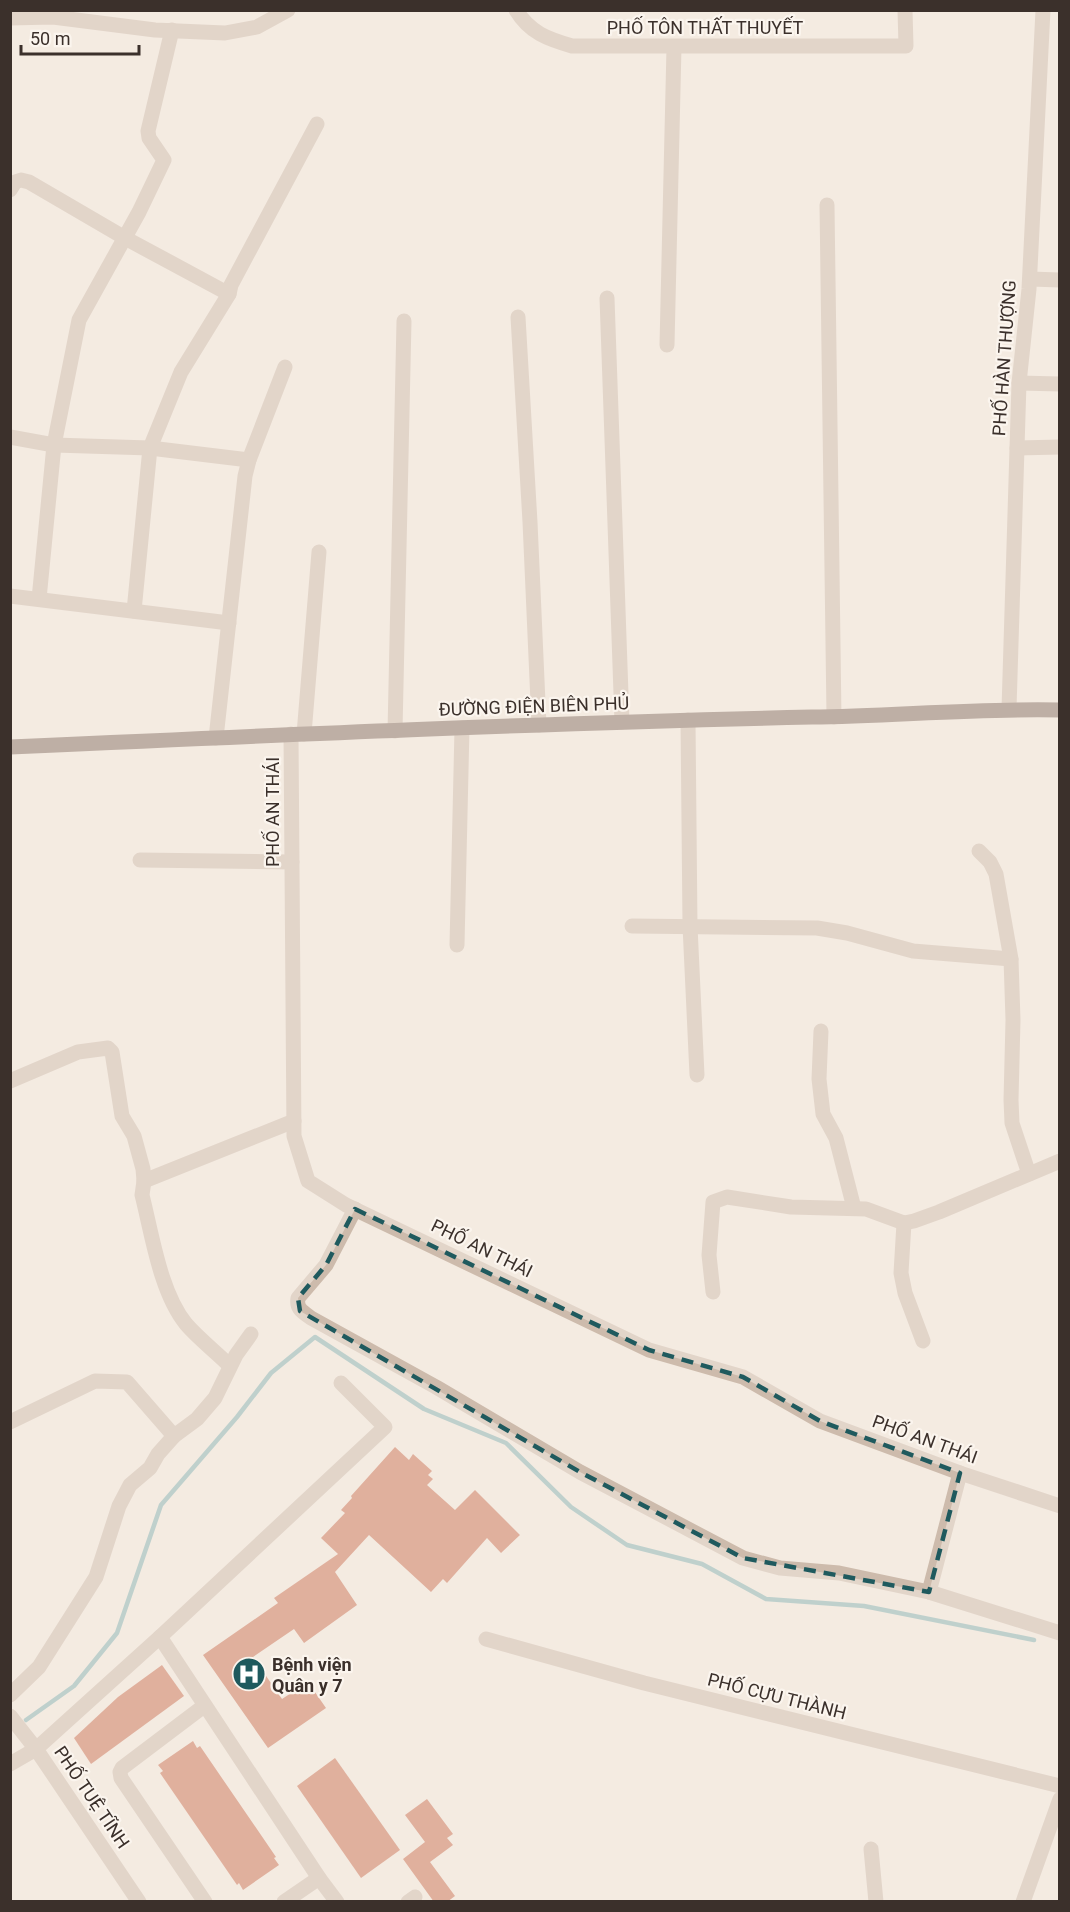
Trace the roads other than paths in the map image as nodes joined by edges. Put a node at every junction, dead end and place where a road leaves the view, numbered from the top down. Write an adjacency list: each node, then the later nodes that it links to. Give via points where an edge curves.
1 (288, 10): 6 (street)
2 (516, 10): 9 (street, PHỐ TÔN THẤT THUYẾT, via 542,37 572,46)
3 (905, 10): 9 (street, PHỐ TÔN THẤT THUYẾT, via 906,46)
4 (1043, 10): 14 (street, PHỐ HÀN THƯỢNG)
5 (51, 14): 7 (street); 8 (street)
6 (266, 16): 8 (street, via 257,27 225,33)
7 (10, 18)
8 (172, 30): 13 (street, via 148,131 164,160)
9 (674, 47): 20 (street)
10 (318, 124): 16 (street)
11 (10, 190): 13 (street, via 15,182 29,182)
12 (827, 205): 37 (street)
13 (125, 238): 16 (street); 25 (street, via 79,320)
14 (1030, 279): 15 (street); 22 (street, PHỐ HÀN THƯỢNG)
15 (1059, 280)
16 (229, 294): 28 (street, via 181,372)
17 (607, 297): 39 (street)
18 (518, 317): 40 (street)
19 (404, 321): 42 (street)
20 (667, 345)
21 (285, 367): 29 (street)
22 (1019, 383): 23 (street); 26 (street, PHỐ HÀN THƯỢNG)
23 (1059, 384)
24 (10, 437): 25 (street)
25 (54, 445): 28 (street); 32 (street)
26 (1017, 447): 27 (street); 35 (street, PHỐ HÀN THƯỢNG)
27 (1059, 447)
28 (150, 448): 29 (street); 33 (street)
29 (249, 460): 34 (street)
30 (319, 552): 43 (street, PHỐ AN THÁI)
31 (10, 596): 32 (street)
32 (39, 599): 33 (street)
33 (134, 611): 34 (street)
34 (229, 623): 44 (street)
35 (1010, 709): 36 (main road, ĐƯỜNG ĐIỆN BIÊN PHỦ); 37 (main road, ĐƯỜNG ĐIỆN BIÊN PHỦ)
36 (1059, 710)
37 (834, 717): 38 (main road, ĐƯỜNG ĐIỆN BIÊN PHỦ)
38 (688, 720): 39 (main road, ĐƯỜNG ĐIỆN BIÊN PHỦ); 50 (street)
39 (622, 722): 40 (main road, ĐƯỜNG ĐIỆN BIÊN PHỦ)
40 (539, 725): 41 (main road, ĐƯỜNG ĐIỆN BIÊN PHỦ)
41 (462, 728): 42 (main road, ĐƯỜNG ĐIỆN BIÊN PHỦ); 51 (street)
42 (395, 731): 43 (main road, ĐƯỜNG ĐIỆN BIÊN PHỦ)
43 (298, 734): 44 (main road, ĐƯỜNG ĐIỆN BIÊN PHỦ); 48 (street, PHỐ AN THÁI)
44 (216, 738): 45 (main road, ĐƯỜNG ĐIỆN BIÊN PHỦ)
45 (10, 747)
46 (979, 851): 52 (street, via 996,874)
47 (140, 860): 48 (street)
48 (292, 862): 56 (street, PHỐ AN THÁI)
49 (632, 926): 50 (street)
50 (690, 926): 52 (street, via 817,928 913,951); 54 (street)
51 (457, 945)
52 (1011, 959): 58 (street, via 1012,1123)
53 (821, 1031): 60 (street, via 819,1079 823,1114 836,1138)
54 (697, 1075)
55 (10, 1082): 59 (street, via 78,1052 108,1048 112,1052 122,1116 134,1136)
56 (294, 1121): 59 (street); 61 (street, PHỐ AN THÁI, via 294,1136 308,1181)
57 (1059, 1161): 58 (street)
58 (1029, 1174): 62 (street, via 939,1212)
59 (144, 1181): 66 (street, via 142,1195 174,1304 185,1323)
60 (854, 1208): 62 (street); 63 (street, via 791,1207 727,1197 713,1202 709,1255)
61 (355, 1209): 70 (street, PHỐ AN THÁI, via 649,1350 743,1377 820,1421); 72 (street, via 326,1265 298,1298 300,1311 580,1472 743,1558 780,1568 839,1573)
62 (903, 1222): 65 (street, via 901,1273)
63 (714, 1292)
64 (251, 1334): 66 (street)
65 (923, 1341)
66 (230, 1366): 69 (street, via 215,1398 197,1419)
67 (341, 1383): 74 (street, via 385,1427)
68 (10, 1422): 69 (street, via 95,1381 127,1382)
69 (174, 1436): 76 (street, via 124,1494 96,1577 39,1667)
70 (960, 1473): 71 (street, PHỐ AN THÁI); 72 (street)
71 (1059, 1506)
72 (929, 1592): 73 (street)
73 (1059, 1633)
74 (160, 1637): 77 (street); 79 (street)
75 (486, 1639): 81 (street, PHỐ CỰU THÀNH, via 644,1683)
76 (10, 1695)
77 (204, 1706): 84 (street); 86 (street, via 120,1772)
78 (10, 1716): 79 (street, PHỐ TUỆ TĨNH)
79 (36, 1749): 80 (street); 85 (street, PHỐ TUỆ TĨNH)
80 (10, 1764)
81 (1059, 1786)
82 (1059, 1799): 90 (street)
83 (871, 1849): 89 (street)
84 (319, 1878): 87 (street); 88 (street)
85 (139, 1902)
86 (205, 1902)
87 (284, 1902)
88 (337, 1902)
89 (876, 1902)
90 (1023, 1902)

